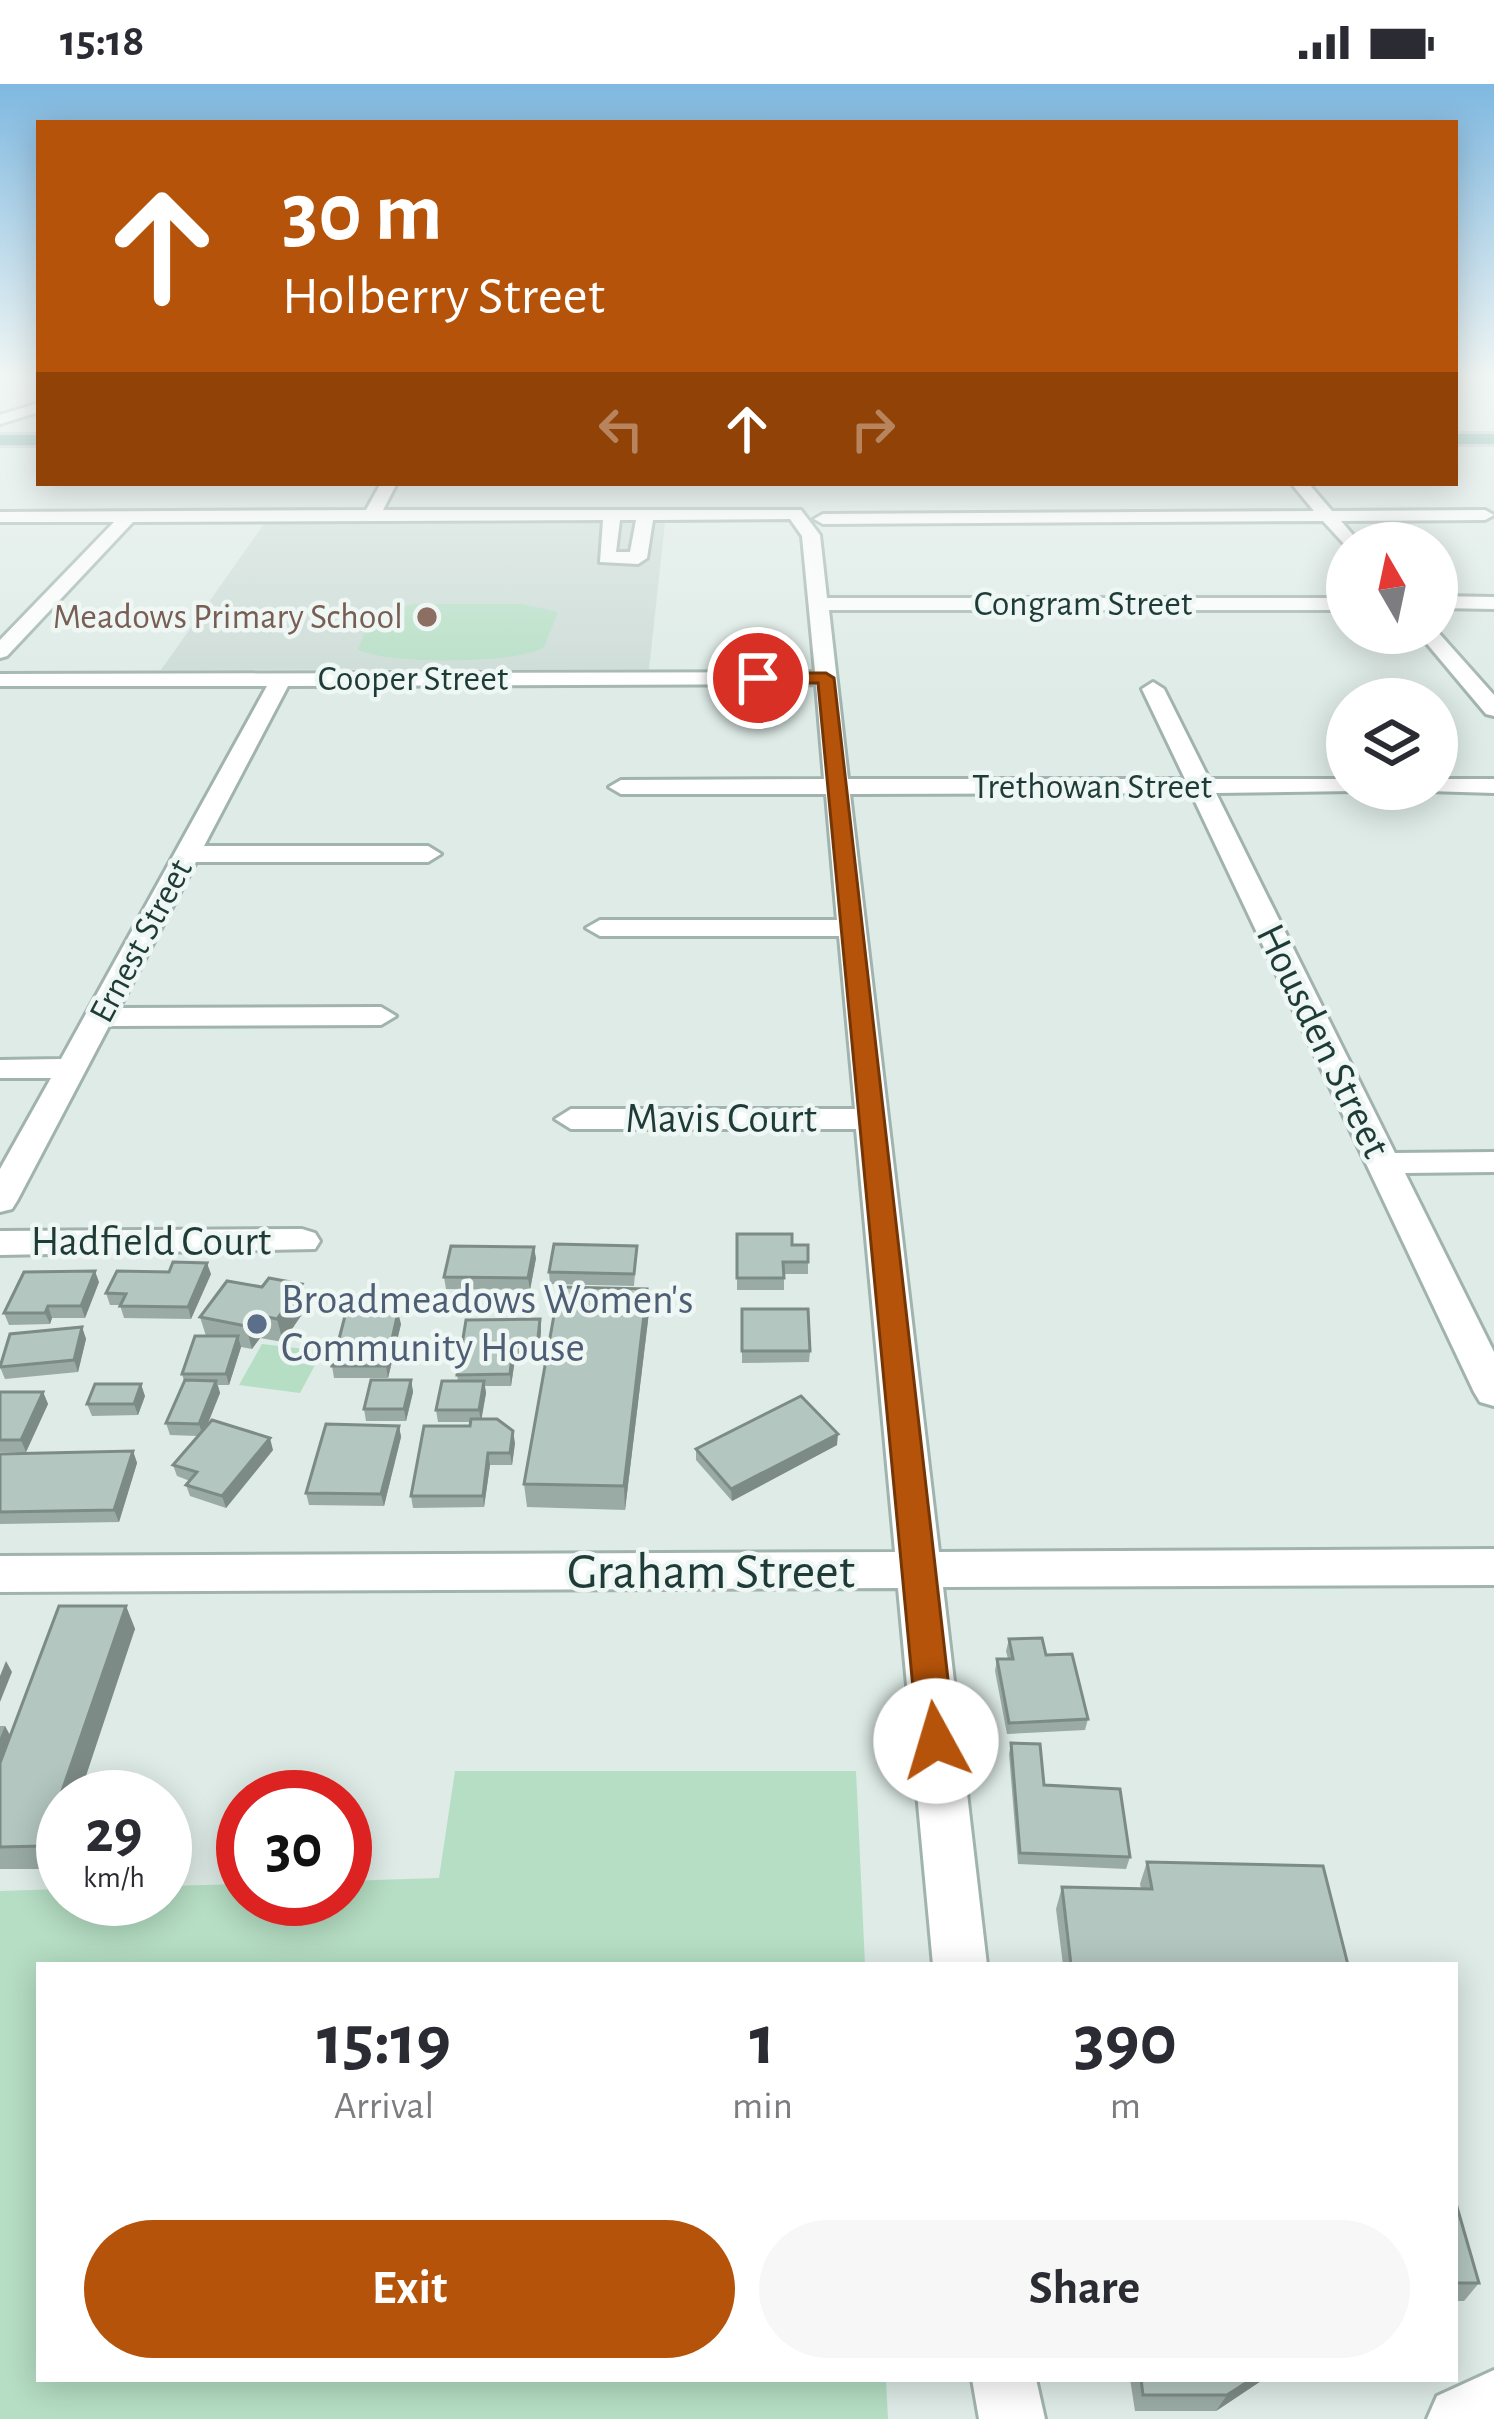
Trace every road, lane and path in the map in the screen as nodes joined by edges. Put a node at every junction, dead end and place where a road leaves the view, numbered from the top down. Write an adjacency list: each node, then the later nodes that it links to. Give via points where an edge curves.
1 (387, 487): 7 (street)
2 (1302, 487): 4 (street)
3 (1485, 515): 4 (street)
4 (1328, 516): 10 (street); 11 (street)
5 (0, 517): 6 (street)
6 (128, 517): 7 (street); 16 (street)
7 (371, 517): 8 (street)
8 (612, 517): 9 (street); 9 (street, via 606,558 638,558)
9 (645, 517): 10 (street)
10 (809, 518): 13 (street)
11 (1333, 522)
12 (1494, 603): 15 (street)
13 (818, 604): 14 (street, Congram Street); 18 (street)
14 (1326, 604)
15 (1458, 604)
16 (0, 652)
17 (1446, 654): 22 (street)
18 (826, 678): 19 (street, Cooper Street); 26 (street)
19 (281, 679): 20 (street, Cooper Street); 29 (street, Ernest Street)
20 (0, 680)
21 (1153, 689): 27 (street, Housden Street)
22 (1494, 709)
23 (1326, 786): 27 (street, Trethowan Street)
24 (1458, 786): 25 (street)
25 (1494, 786)
26 (837, 787): 27 (street, Trethowan Street); 28 (street, Trethowan Street); 32 (street)
27 (1199, 787): 40 (street, Housden Street)
28 (621, 788)
29 (188, 854): 30 (street); 34 (street, Ernest Street)
30 (428, 854)
31 (600, 928): 32 (street)
32 (851, 928): 38 (street)
33 (381, 1016): 34 (street)
34 (101, 1018): 35 (street, Ernest Street)
35 (70, 1068): 36 (street); 41 (street, Ernest Street)
36 (0, 1069)
37 (572, 1119): 38 (street, Mavis Court)
38 (871, 1120): 46 (street)
39 (1494, 1162): 40 (street)
40 (1382, 1163): 44 (street, Housden Street)
41 (0, 1201)
42 (302, 1241): 43 (street, Hadfield Court)
43 (0, 1243)
44 (1494, 1392)
45 (1494, 1567): 46 (street, Graham Street)
46 (918, 1571): 47 (street, Graham Street); 48 (street)
47 (0, 1574)
48 (960, 1962)
49 (1005, 2382): 51 (street)
50 (1494, 2403): 52 (street)
51 (1012, 2419)
52 (1460, 2419)

